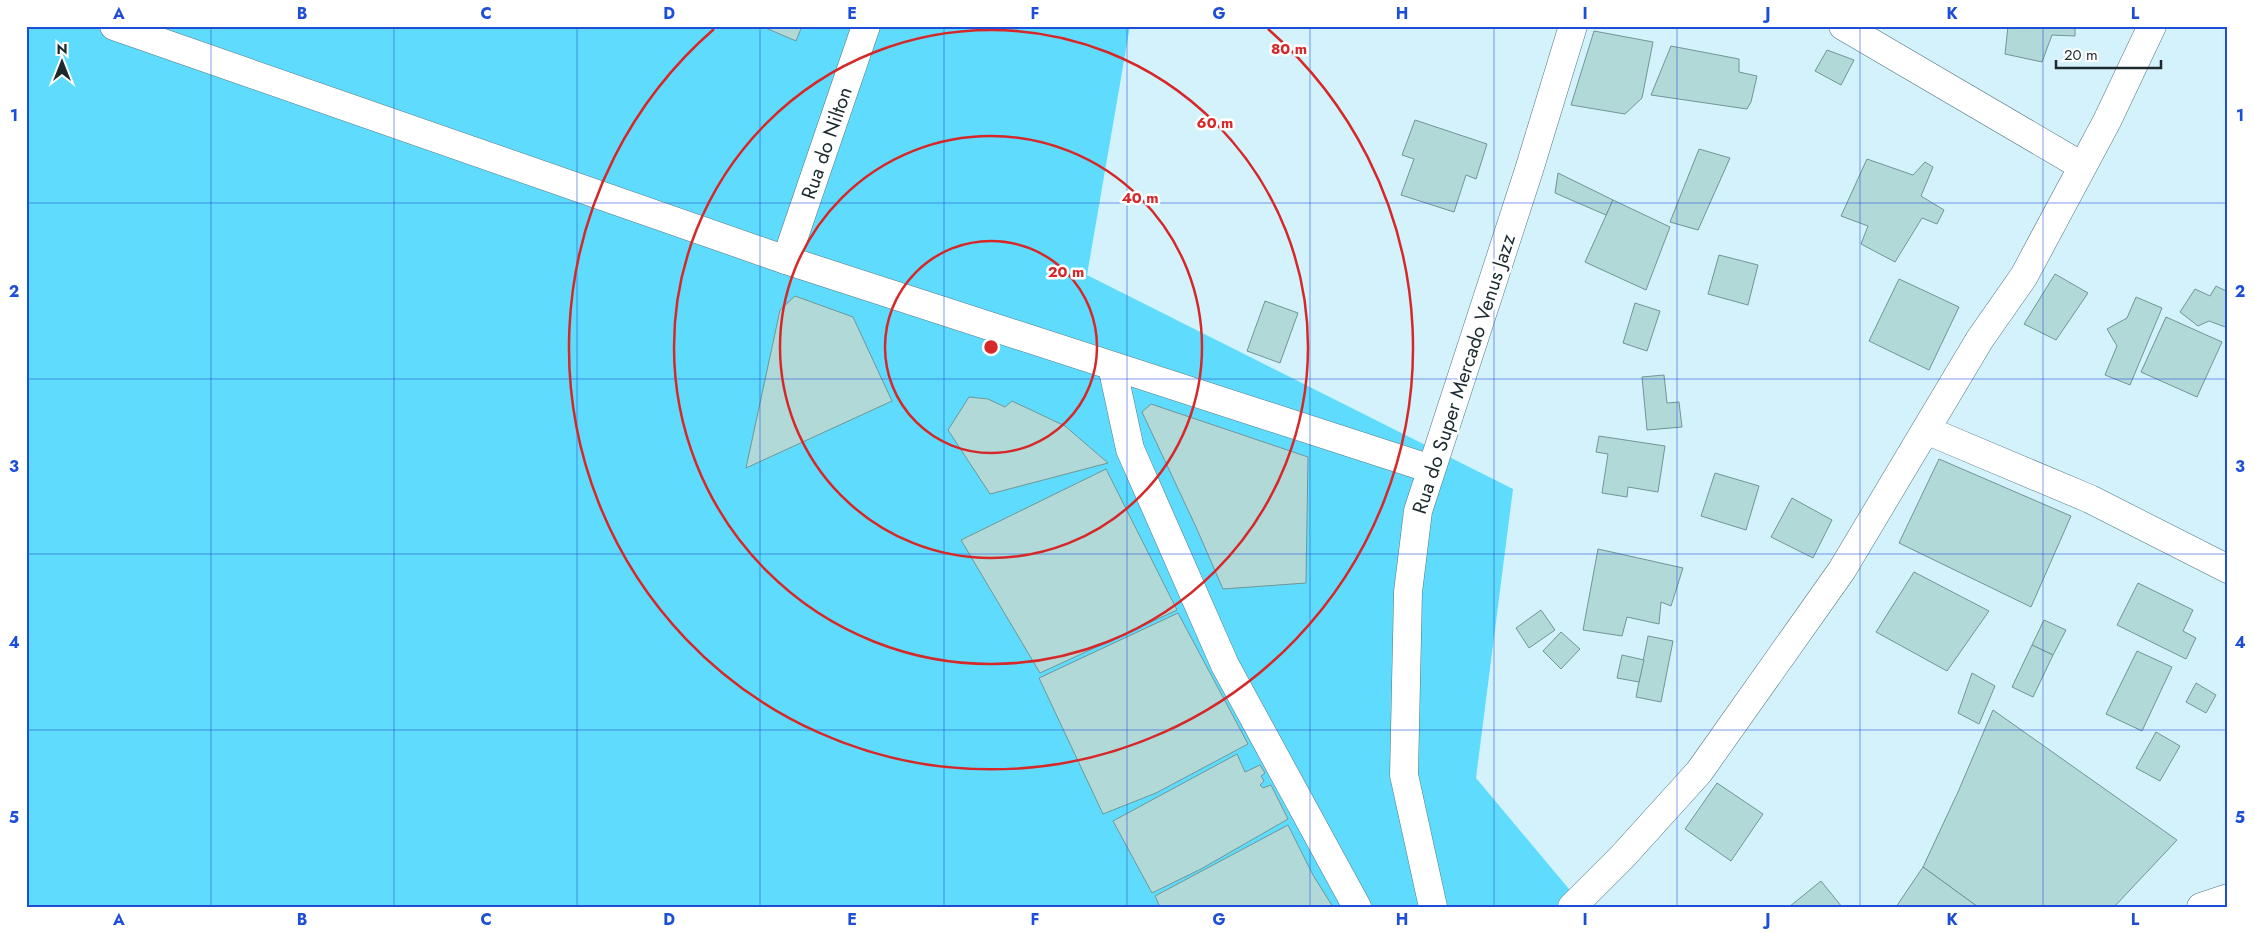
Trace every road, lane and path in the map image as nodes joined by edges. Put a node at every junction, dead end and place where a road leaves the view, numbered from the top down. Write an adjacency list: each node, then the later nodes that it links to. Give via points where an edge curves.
1 (114, 26): 7 (street)
2 (866, 26): 7 (street, Rua do Nilton)
3 (1573, 26): 10 (street, Rua do Super Mercado Venus Jazz, via 1530,170)
4 (1843, 26): 6 (street)
5 (2152, 26): 6 (street)
6 (2082, 166): 9 (street, via 2024,276 1980,339)
7 (786, 260): 8 (street)
8 (1112, 366): 10 (street); 13 (street, via 1130,449 1225,665)
9 (1926, 430): 11 (street, via 2090,499); 15 (street, via 1842,570 1699,772)
10 (1431, 469): 14 (street, Rua do Super Mercado Venus Jazz, via 1418,511 1408,592 1404,775)
11 (2228, 569)
12 (2228, 898): 16 (street)
13 (1357, 907)
14 (1433, 907)
15 (1572, 907)
16 (2201, 907)

